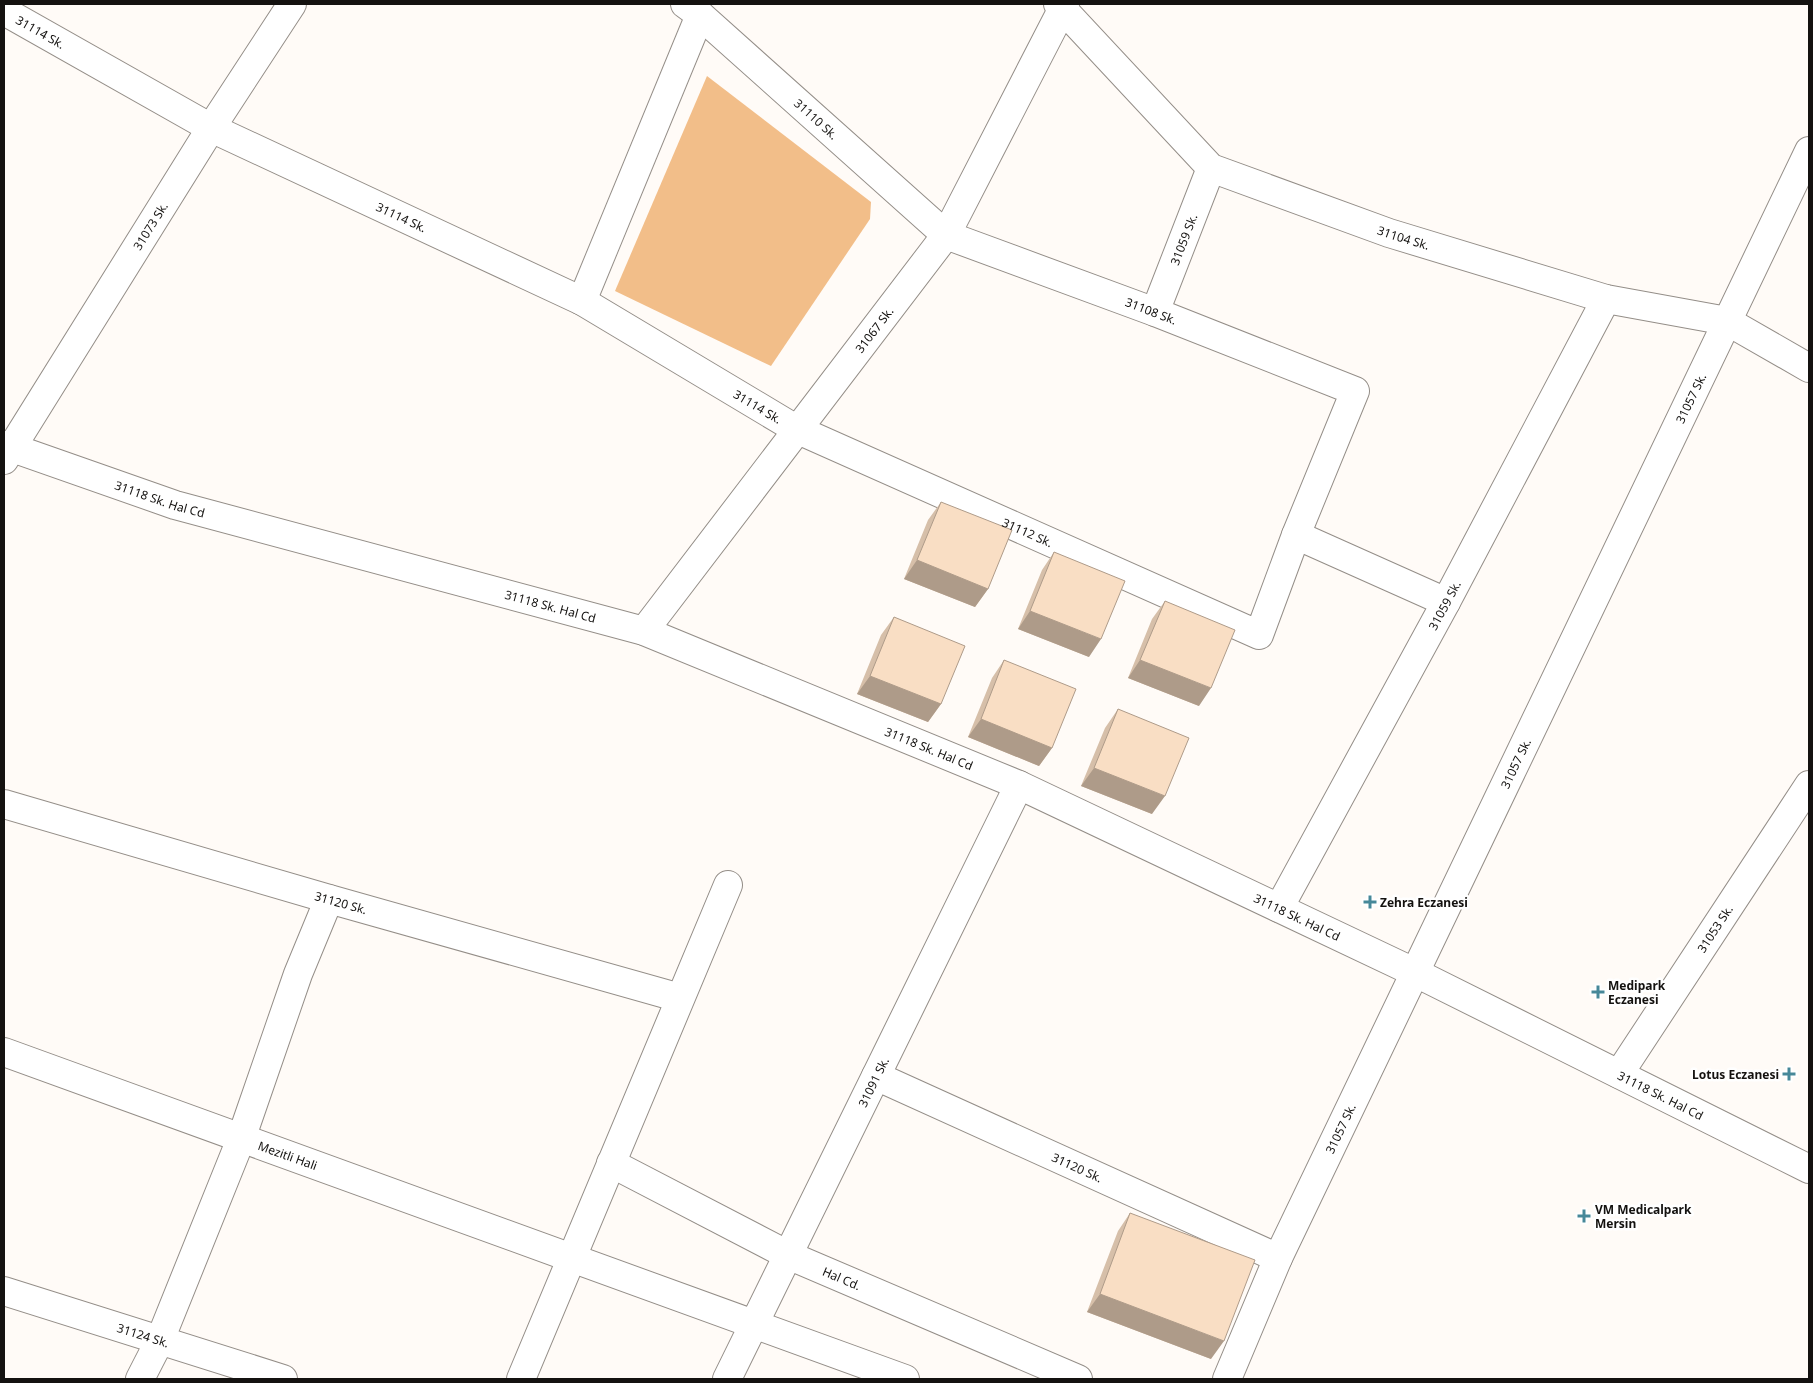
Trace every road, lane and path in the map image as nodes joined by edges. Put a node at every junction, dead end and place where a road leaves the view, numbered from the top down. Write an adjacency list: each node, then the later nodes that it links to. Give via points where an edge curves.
1 (292, 4): 5 (street, 31073 Sk.)
2 (1062, 5): 7 (street, 31104 Sk.); 8 (street, 31067 Sk.)
3 (692, 10): 8 (street, 31110 Sk.); 10 (street)
4 (4, 11): 5 (street, 31114 Sk.)
5 (211, 128): 10 (street, 31114 Sk.); 15 (street, 31073 Sk.)
6 (1809, 151): 12 (street, 31057 Sk.)
7 (1211, 168): 9 (street, 31104 Sk., via 1389,233); 11 (street, 31059 Sk.)
8 (946, 235): 11 (street, 31108 Sk.); 14 (street, 31067 Sk.)
9 (1606, 299): 12 (street, 31104 Sk.); 17 (street, 31059 Sk.)
10 (582, 301): 14 (street, 31114 Sk.)
11 (1155, 312): 16 (street, 31108 Sk., via 1355,391)
12 (1727, 321): 13 (street, 31104 Sk.); 25 (street, 31057 Sk.)
13 (1809, 368)
14 (796, 429): 16 (street, 31112 Sk., via 1259,635); 18 (street, 31067 Sk.)
15 (7, 452): 18 (street, 31118 Sk. Hal Cd, via 175,504)
16 (1296, 535): 17 (street)
17 (1446, 602): 24 (street, 31059 Sk.)
18 (644, 631): 20 (street, 31118 Sk. Hal Cd)
19 (1809, 784): 28 (street, 31053 Sk.)
20 (1019, 785): 24 (street, 31118 Sk. Hal Cd); 29 (street, 31091 Sk.)
21 (4, 804): 23 (street, 31120 Sk.)
22 (728, 885): 26 (street)
23 (329, 899): 26 (street, 31120 Sk.); 30 (street, via 298,974)
24 (1279, 908): 25 (street, 31118 Sk. Hal Cd)
25 (1416, 973): 28 (street, 31118 Sk. Hal Cd); 34 (street, 31057 Sk.)
26 (680, 998): 31 (street)
27 (4, 1052): 30 (street, Mezitli Hali)
28 (1619, 1074): 32 (street, 31118 Sk. Hal Cd)
29 (876, 1076): 33 (street, 31091 Sk.); 34 (street, 31120 Sk.)
30 (241, 1139): 35 (street, Mezitli Hali); 38 (street)
31 (611, 1163): 33 (street, Hal Cd.); 35 (street)
32 (1809, 1169)
33 (788, 1255): 37 (street, 31091 Sk.); 44 (street, Hal Cd.)
34 (1278, 1258): 45 (street, 31057 Sk.)
35 (572, 1259): 37 (street); 41 (street)
36 (4, 1291): 38 (street, 31124 Sk.)
37 (755, 1324): 42 (street, 31091 Sk.); 43 (street)
38 (160, 1340): 39 (street); 40 (street, 31124 Sk.)
39 (140, 1379)
40 (283, 1379)
41 (521, 1379)
42 (728, 1379)
43 (904, 1379)
44 (1078, 1379)
45 (1227, 1379)

